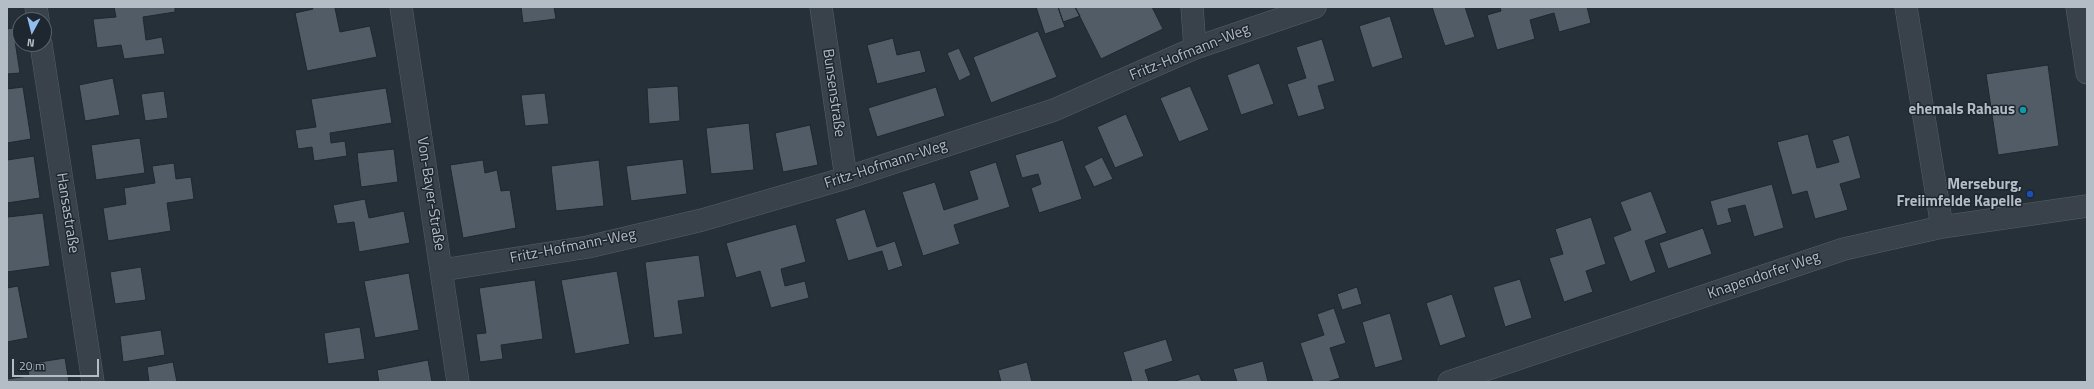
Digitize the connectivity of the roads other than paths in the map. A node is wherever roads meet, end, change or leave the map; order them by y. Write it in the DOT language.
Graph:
graph roads {
  1 [pos="401,7"];
  2 [pos="821,7"];
  3 [pos="1192,7"];
  4 [pos="1315,7"];
  5 [pos="1906,7"];
  6 [pos="2077,7"];
  7 [pos="1195,48"];
  8 [pos="43,52"];
  9 [pos="2087,73"];
  10 [pos="846,178"];
  11 [pos="2087,206"];
  12 [pos="1942,227"];
  13 [pos="442,270"];
  14 [pos="93,382"];
  15 [pos="458,382"];
  16 [pos="1449,382"];
  1 -- 13 [label="street, Von-Bayer-Straße"];
  2 -- 10 [label="street, Bunsenstraße"];
  3 -- 7 [label="street"];
  4 -- 7 [label="street, Fritz-Hofmann-Weg"];
  5 -- 12 [label="street"];
  6 -- 9 [label="street"];
  7 -- 10 [label="street, Fritz-Hofmann-Weg"];
  8 -- 14 [label="street, Hansastraße"];
  10 -- 13 [label="street, Fritz-Hofmann-Weg"];
  11 -- 12 [label="street, Knapendorfer Weg"];
  12 -- 16 [label="street, Knapendorfer Weg"];
  13 -- 15 [label="street, Von-Bayer-Straße"];
}
